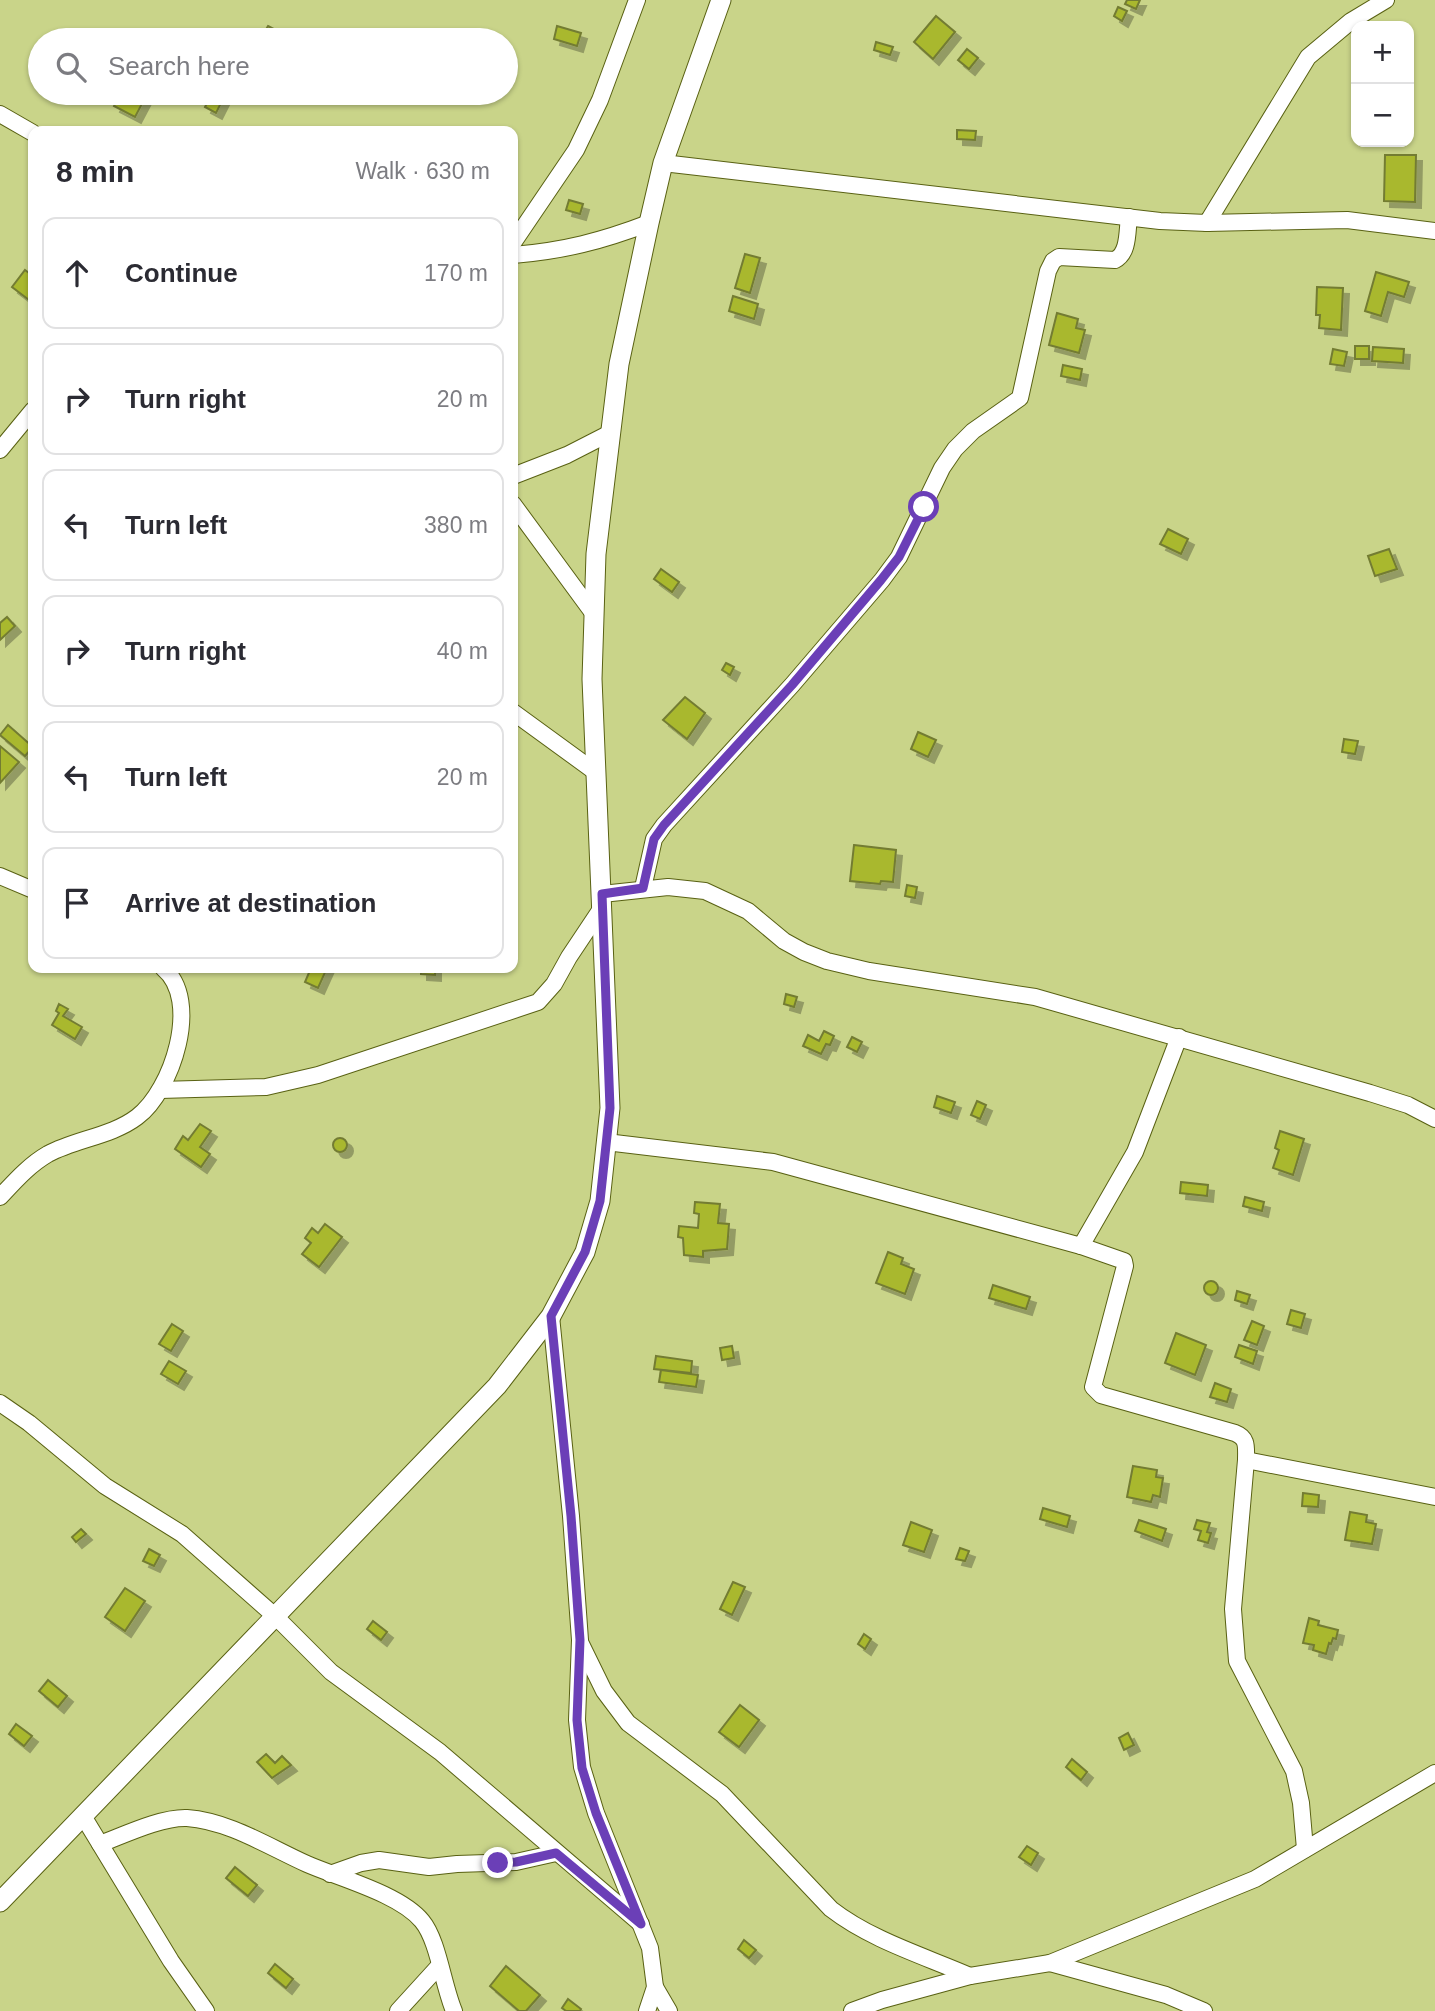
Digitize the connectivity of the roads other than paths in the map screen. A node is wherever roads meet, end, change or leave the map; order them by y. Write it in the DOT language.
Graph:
graph roads {
  1 [pos="637,0"];
  2 [pos="721,0"];
  3 [pos="1386,0"];
  4 [pos="0,114"];
  5 [pos="28,130"];
  6 [pos="663,163"];
  7 [pos="1129,217"];
  8 [pos="649,223"];
  9 [pos="1207,223"];
  10 [pos="1435,231"];
  11 [pos="518,236"];
  12 [pos="518,254"];
  13 [pos="28,416"];
  14 [pos="610,433"];
  15 [pos="0,450"];
  16 [pos="518,474"];
  17 [pos="518,511"];
  18 [pos="593,613"];
  19 [pos="518,716"];
  20 [pos="594,771"];
  21 [pos="0,876"];
  22 [pos="28,888"];
  23 [pos="643,888"];
  24 [pos="601,902"];
  25 [pos="167,973"];
  26 [pos="1179,1037"];
  27 [pos="160,1090"];
  28 [pos="1435,1119"];
  29 [pos="606,1142"];
  30 [pos="0,1197"];
  31 [pos="1081,1246"];
  32 [pos="551,1316"];
  33 [pos="0,1403"];
  34 [pos="1246,1460"];
  35 [pos="1435,1497"];
  36 [pos="276,1617"];
  37 [pos="580,1640"];
  38 [pos="1435,1773"];
  39 [pos="83,1816"];
  40 [pos="100,1844"];
  41 [pos="1305,1849"];
  42 [pos="556,1853"];
  43 [pos="330,1874"];
  44 [pos="0,1902"];
  45 [pos="641,1924"];
  46 [pos="1050,1962"];
  47 [pos="439,1966"];
  48 [pos="970,1976"];
  49 [pos="655,1987"];
  50 [pos="206,2011"];
  51 [pos="398,2011"];
  52 [pos="454,2011"];
  53 [pos="647,2011"];
  54 [pos="669,2011"];
  55 [pos="852,2011"];
  56 [pos="1205,2011"];
  1 -- 11 [label="street"];
  2 -- 6 [label="street"];
  3 -- 9 [label="street"];
  4 -- 5 [label="street"];
  6 -- 7 [label="street"];
  6 -- 8 [label="street"];
  7 -- 9 [label="street"];
  7 -- 23 [label="street"];
  8 -- 12 [label="street"];
  8 -- 14 [label="street"];
  9 -- 10 [label="street"];
  13 -- 15 [label="street"];
  14 -- 16 [label="street"];
  14 -- 18 [label="street"];
  17 -- 18 [label="street"];
  18 -- 20 [label="street"];
  19 -- 20 [label="street"];
  20 -- 24 [label="street"];
  21 -- 22 [label="street"];
  23 -- 24 [label="street"];
  23 -- 26 [label="street"];
  24 -- 27 [label="street"];
  24 -- 29 [label="street"];
  25 -- 27 [label="street"];
  26 -- 28 [label="street"];
  26 -- 31 [label="street"];
  27 -- 30 [label="street"];
  29 -- 31 [label="street"];
  29 -- 32 [label="street"];
  31 -- 34 [label="street"];
  32 -- 36 [label="street"];
  32 -- 37 [label="street"];
  33 -- 36 [label="street"];
  34 -- 35 [label="street"];
  34 -- 41 [label="street"];
  36 -- 39 [label="street"];
  36 -- 42 [label="street"];
  37 -- 45 [label="street"];
  37 -- 48 [label="street"];
  38 -- 41 [label="street"];
  39 -- 40 [label="street"];
  39 -- 44 [label="street"];
  40 -- 43 [label="street"];
  40 -- 50 [label="street"];
  41 -- 46 [label="street"];
  42 -- 43 [label="street"];
  42 -- 45 [label="street"];
  43 -- 47 [label="street"];
  45 -- 49 [label="street"];
  46 -- 48 [label="street"];
  46 -- 56 [label="street"];
  47 -- 51 [label="street"];
  47 -- 52 [label="street"];
  48 -- 55 [label="street"];
  49 -- 53 [label="street"];
  49 -- 54 [label="street"];
}
